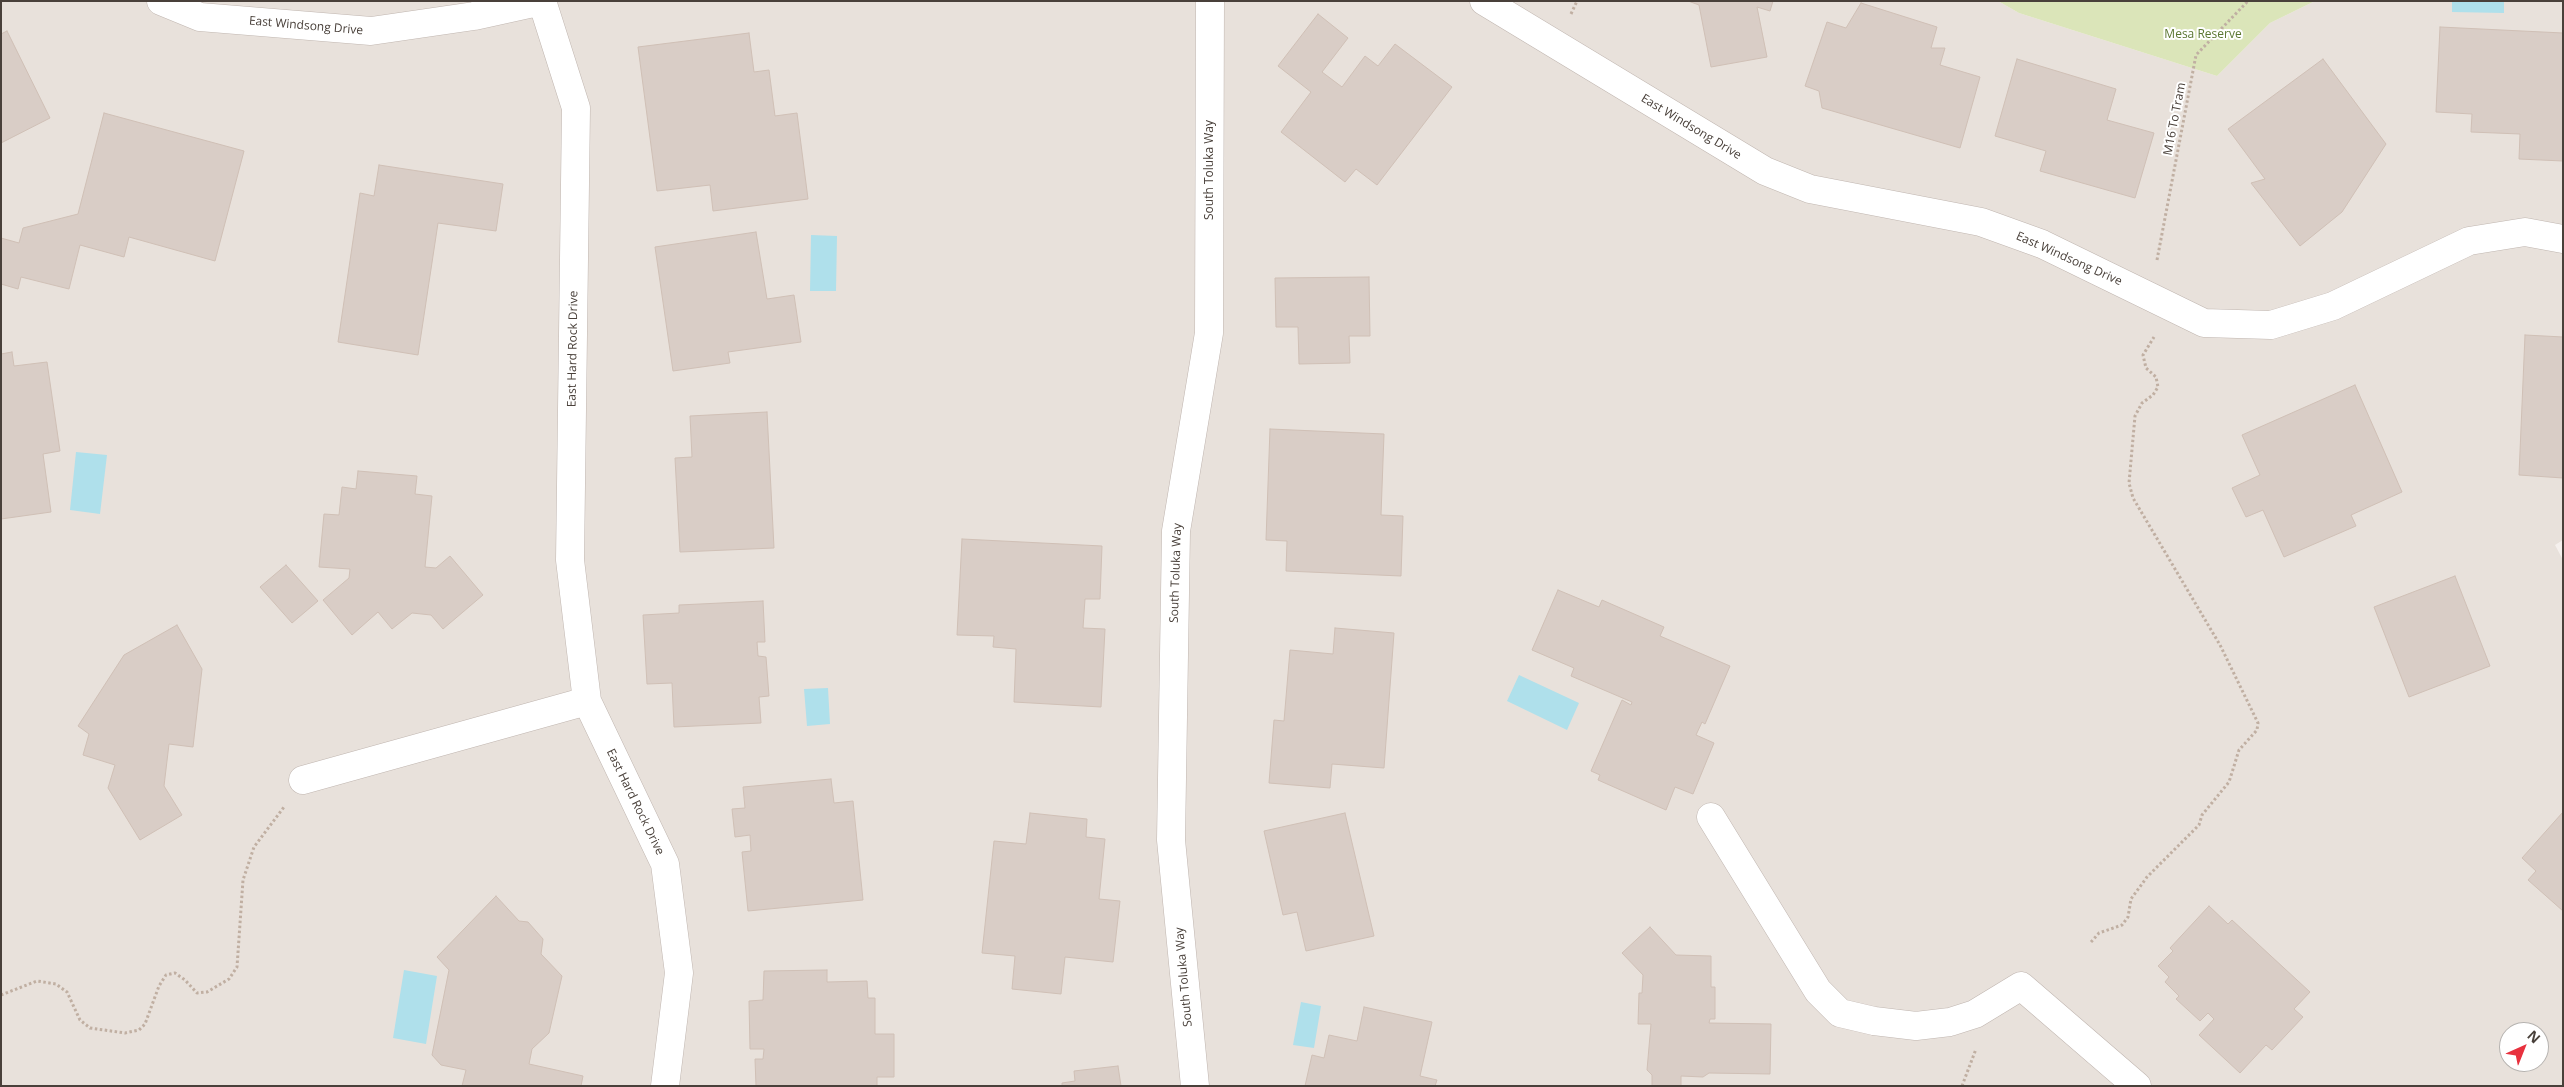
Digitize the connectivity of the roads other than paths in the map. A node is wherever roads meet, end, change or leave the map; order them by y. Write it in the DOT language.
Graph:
graph roads {
  1 [pos="161,1"];
  2 [pos="542,1"];
  3 [pos="1210,1"];
  4 [pos="1484,1"];
  5 [pos="2563,238"];
  6 [pos="587,701"];
  7 [pos="303,780"];
  8 [pos="1711,817"];
  9 [pos="665,1086"];
  10 [pos="1195,1086"];
  11 [pos="2137,1086"];
  1 -- 2 [label="street, East Windsong Drive"];
  2 -- 6 [label="street, East Hard Rock Drive"];
  3 -- 10 [label="street, South Toluka Way"];
  4 -- 5 [label="street, East Windsong Drive"];
  6 -- 7 [label="street"];
  6 -- 9 [label="street, East Hard Rock Drive"];
  8 -- 11 [label="street"];
}
